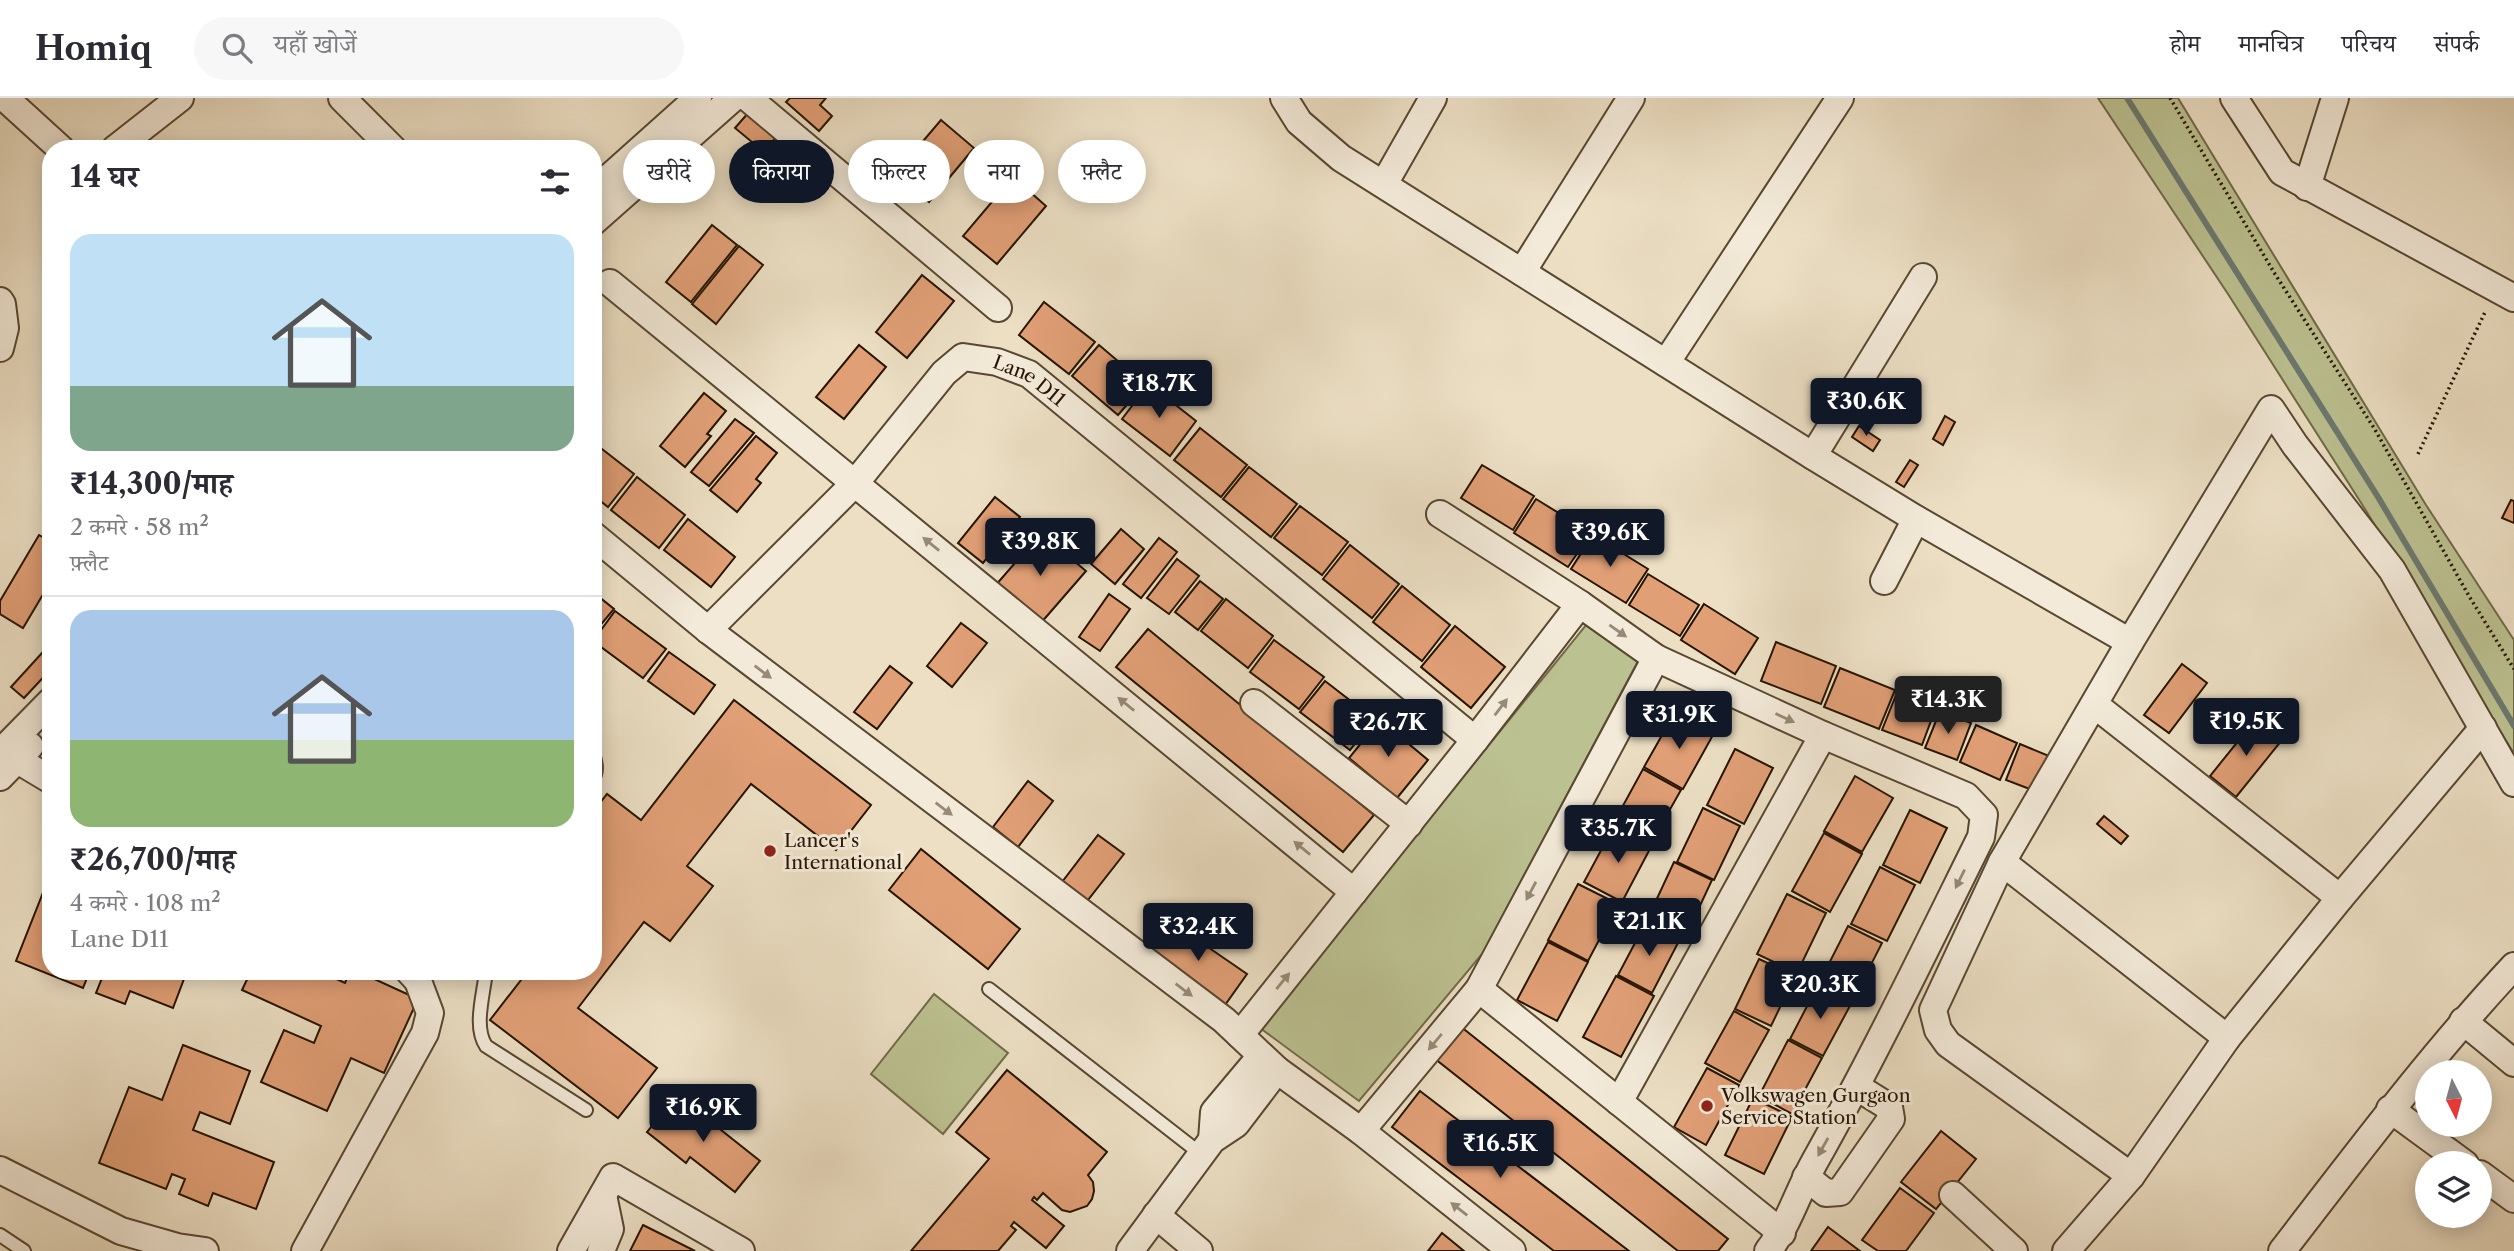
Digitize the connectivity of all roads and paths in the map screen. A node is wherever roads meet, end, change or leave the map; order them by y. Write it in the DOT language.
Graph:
graph roads {
  1 [pos="5,98"];
  2 [pos="180,98"];
  3 [pos="342,98"];
  4 [pos="748,98"];
  5 [pos="1284,98"];
  6 [pos="1433,98"];
  7 [pos="1631,98"];
  8 [pos="1840,98"];
  9 [pos="2170,98"];
  10 [pos="2234,98"];
  11 [pos="2335,98"];
  12 [pos="716,101"];
  13 [pos="51,140"];
  14 [pos="126,140"];
  15 [pos="384,140"];
  16 [pos="1384,184"];
  17 [pos="602,185"];
  18 [pos="2307,187"];
  19 [pos="602,213"];
  20 [pos="1522,272"];
  21 [pos="1923,277"];
  22 [pos="610,283"];
  23 [pos="2505,294"];
  24 [pos="0,301"];
  25 [pos="998,308"];
  26 [pos="0,348"];
  27 [pos="1666,363"];
  28 [pos="2418,454"];
  29 [pos="1813,456"];
  30 [pos="856,482"];
  31 [pos="1440,513"];
  32 [pos="1916,519"];
  33 [pos="602,542"];
  34 [pos="1884,581"];
  35 [pos="1580,604"];
  36 [pos="708,630"];
  37 [pos="2130,642"];
  38 [pos="1656,658"];
  39 [pos="2514,669"];
  40 [pos="1254,703"];
  41 [pos="2095,705"];
  42 [pos="42,713"];
  43 [pos="2483,728"];
  44 [pos="42,732"];
  45 [pos="1823,735"];
  46 [pos="1475,740"];
  47 [pos="5,763"];
  48 [pos="42,777"];
  49 [pos="2514,783"];
  50 [pos="1409,824"];
  51 [pos="2002,862"];
  52 [pos="1354,892"];
  53 [pos="2340,898"];
  54 [pos="2514,966"];
  55 [pos="417,980"];
  56 [pos="485,980"];
  57 [pos="989,989"];
  58 [pos="1479,989"];
  59 [pos="2463,1021"];
  60 [pos="1240,1035"];
  61 [pos="2227,1038"];
  62 [pos="1269,1063"];
  63 [pos="2514,1063"];
  64 [pos="1857,1087"];
  65 [pos="1619,1102"];
  66 [pos="2390,1109"];
  67 [pos="586,1110"];
  68 [pos="1361,1130"];
  69 [pos="1207,1147"];
  70 [pos="2447,1151"];
  71 [pos="0,1170"];
  72 [pos="2131,1176"];
  73 [pos="1806,1177"];
  74 [pos="2492,1183"];
  75 [pos="603,1195"];
  76 [pos="1953,1195"];
  77 [pos="2514,1199"];
  78 [pos="1156,1215"];
  79 [pos="0,1235"];
  80 [pos="1775,1242"];
  81 [pos="2289,1248"];
  82 [pos="24,1251"];
  83 [pos="205,1251"];
  84 [pos="305,1251"];
  85 [pos="572,1251"];
  86 [pos="601,1251"];
  87 [pos="741,1251"];
  88 [pos="1130,1251"];
  89 [pos="1199,1251"];
  90 [pos="1512,1251"];
  91 [pos="2014,1251"];
  92 [pos="2066,1251"];
  1 -- 13 [label="street"];
  2 -- 14 [label="street"];
  3 -- 15 [label="street"];
  4 -- 25 [label="street"];
  5 -- 16 [label="street"];
  6 -- 16 [label="street"];
  7 -- 20 [label="street"];
  8 -- 27 [label="street"];
  9 -- 39 [label="path"];
  10 -- 18 [label="street"];
  11 -- 18 [label="street"];
  12 -- 17 [label="street"];
  12 -- 19 [label="street"];
  16 -- 20 [label="street"];
  18 -- 23 [label="street"];
  20 -- 27 [label="street"];
  21 -- 29 [label="street"];
  22 -- 30 [label="street"];
  23 -- 28 [label="path"];
  24 -- 26 [label="street"];
  27 -- 29 [label="street"];
  29 -- 32 [label="street"];
  30 -- 36 [label="street, Lane D11"];
  30 -- 46 [label="street, Lane D11"];
  52 -- 30 [label="street, one-way"];
  31 -- 35 [label="street"];
  32 -- 34 [label="street"];
  32 -- 37 [label="street"];
  33 -- 36 [label="street"];
  35 -- 38 [label="street, one-way"];
  46 -- 35 [label="street, one-way"];
  36 -- 60 [label="street, one-way"];
  37 -- 41 [label="street"];
  37 -- 43 [label="street"];
  38 -- 45 [label="street, one-way"];
  38 -- 58 [label="street, one-way"];
  40 -- 50 [label="street"];
  41 -- 51 [label="street"];
  41 -- 53 [label="street"];
  42 -- 47 [label="street"];
  43 -- 49 [label="street"];
  43 -- 53 [label="street"];
  44 -- 47 [label="street"];
  45 -- 64 [label="street, one-way"];
  45 -- 65 [label="street"];
  46 -- 50 [label="street"];
  47 -- 48 [label="street"];
  50 -- 52 [label="street"];
  51 -- 61 [label="street"];
  51 -- 72 [label="street"];
  60 -- 52 [label="street, one-way"];
  53 -- 61 [label="street"];
  54 -- 59 [label="street"];
  55 -- 84 [label="street"];
  56 -- 67 [label="lane"];
  57 -- 69 [label="lane"];
  58 -- 65 [label="street"];
  58 -- 68 [label="street, one-way"];
  59 -- 63 [label="street"];
  59 -- 66 [label="street"];
  60 -- 62 [label="street"];
  61 -- 72 [label="street"];
  62 -- 68 [label="street"];
  62 -- 69 [label="street"];
  64 -- 73 [label="street, one-way"];
  64 -- 73 [label="street"];
  65 -- 80 [label="street"];
  66 -- 70 [label="street"];
  66 -- 81 [label="street"];
  90 -- 68 [label="street, one-way"];
  69 -- 78 [label="street"];
  71 -- 83 [label="street"];
  72 -- 92 [label="street"];
  73 -- 80 [label="street"];
  74 -- 77 [label="street"];
  75 -- 85 [label="street"];
  75 -- 86 [label="street"];
  75 -- 87 [label="street"];
  76 -- 91 [label="street"];
  78 -- 88 [label="street"];
  78 -- 89 [label="street"];
  79 -- 82 [label="lane"];
}
